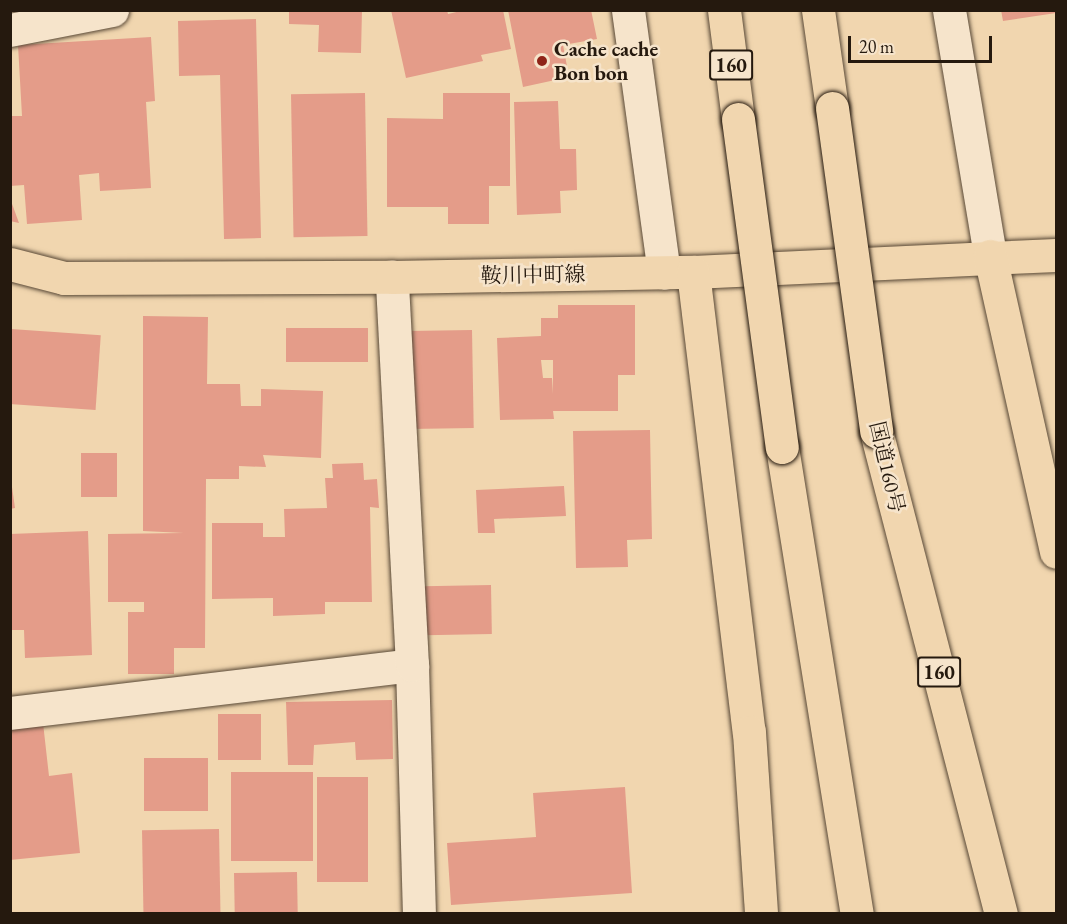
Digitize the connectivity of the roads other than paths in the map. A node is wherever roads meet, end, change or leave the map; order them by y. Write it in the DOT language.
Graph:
graph roads {
  1 [pos="112,10"];
  2 [pos="628,10"];
  3 [pos="724,10"];
  4 [pos="818,10"];
  5 [pos="949,10"];
  6 [pos="10,30"];
  7 [pos="1056,255"];
  8 [pos="990,256"];
  9 [pos="10,264"];
  10 [pos="679,273"];
  11 [pos="392,277"];
  12 [pos="1056,552"];
  13 [pos="412,665"];
  14 [pos="10,713"];
  15 [pos="418,914"];
  16 [pos="761,914"];
  17 [pos="858,914"];
  18 [pos="1001,914"];
  1 -- 6 [label="street"];
  2 -- 10 [label="street"];
  3 -- 17 [label="main road, 160, bridge"];
  4 -- 18 [label="main road, 国道160号 / 160, bridge"];
  5 -- 8 [label="street"];
  7 -- 8 [label="main road, 鞍川中町線"];
  8 -- 10 [label="main road, 鞍川中町線"];
  8 -- 12 [label="main road"];
  9 -- 11 [label="main road, 鞍川中町線"];
  10 -- 11 [label="main road, 鞍川中町線"];
  10 -- 16 [label="main road"];
  11 -- 13 [label="street"];
  13 -- 14 [label="street"];
  13 -- 15 [label="street"];
}
